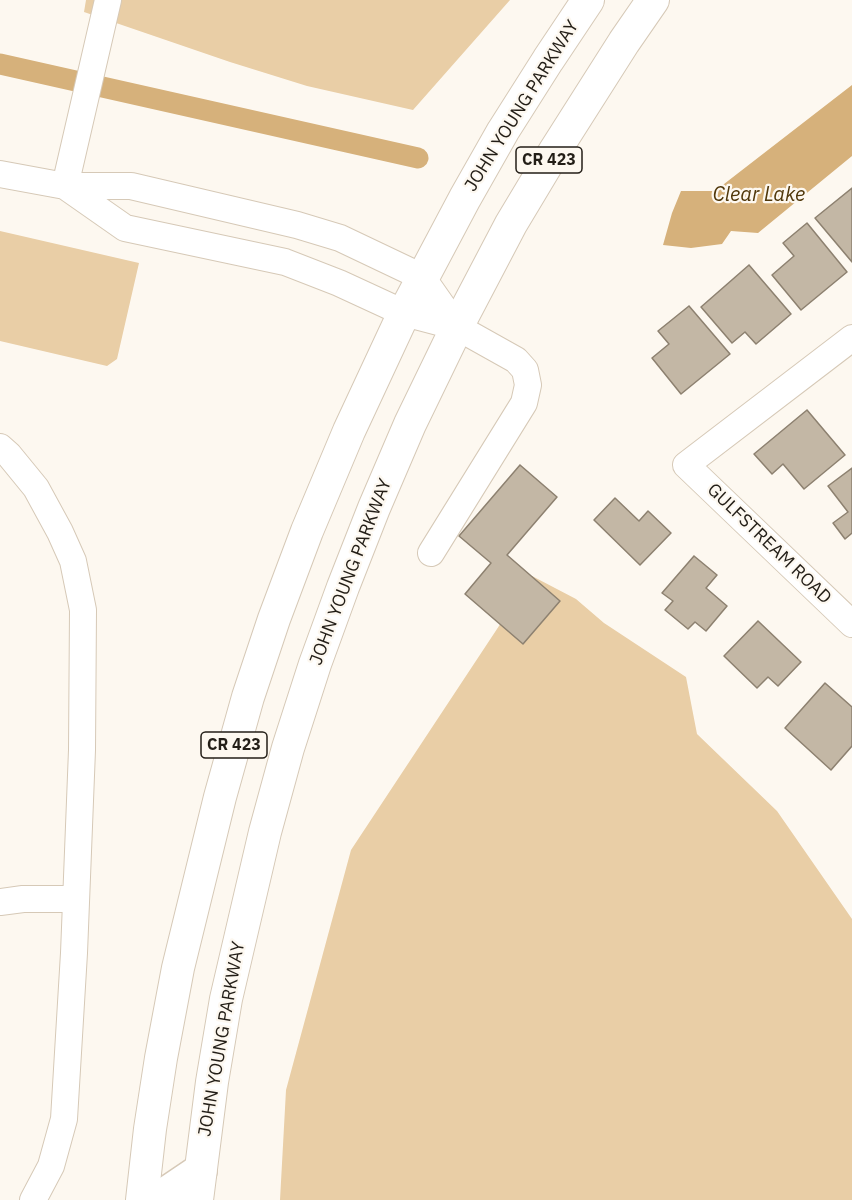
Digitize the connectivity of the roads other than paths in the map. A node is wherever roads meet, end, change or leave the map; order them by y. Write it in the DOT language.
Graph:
graph roads {
  1 [pos="108,0"];
  2 [pos="588,0"];
  3 [pos="653,0"];
  4 [pos="0,174"];
  5 [pos="65,186"];
  6 [pos="422,278"];
  7 [pos="404,314"];
  8 [pos="457,327"];
  9 [pos="852,338"];
  10 [pos="0,447"];
  11 [pos="431,553"];
  12 [pos="852,624"];
  13 [pos="76,899"];
  14 [pos="0,902"];
  15 [pos="198,1186"];
  16 [pos="33,1200"];
  17 [pos="142,1200"];
  18 [pos="157,1200"];
  1 -- 5 [label="street"];
  2 -- 6 [label="main road, JOHN YOUNG PARKWAY / CR 423"];
  3 -- 8 [label="main road, JOHN YOUNG PARKWAY / CR 423"];
  4 -- 5 [label="street"];
  5 -- 6 [label="street"];
  5 -- 7 [label="street"];
  6 -- 7 [label="main road, JOHN YOUNG PARKWAY / CR 423"];
  6 -- 8 [label="street"];
  7 -- 8 [label="street"];
  7 -- 17 [label="main road, JOHN YOUNG PARKWAY / CR 423"];
  8 -- 11 [label="street"];
  8 -- 15 [label="main road, JOHN YOUNG PARKWAY / CR 423"];
  9 -- 12 [label="street, GULFSTREAM ROAD"];
  10 -- 13 [label="street"];
  13 -- 14 [label="street"];
  13 -- 16 [label="street"];
  15 -- 18 [label="highway"];
}
